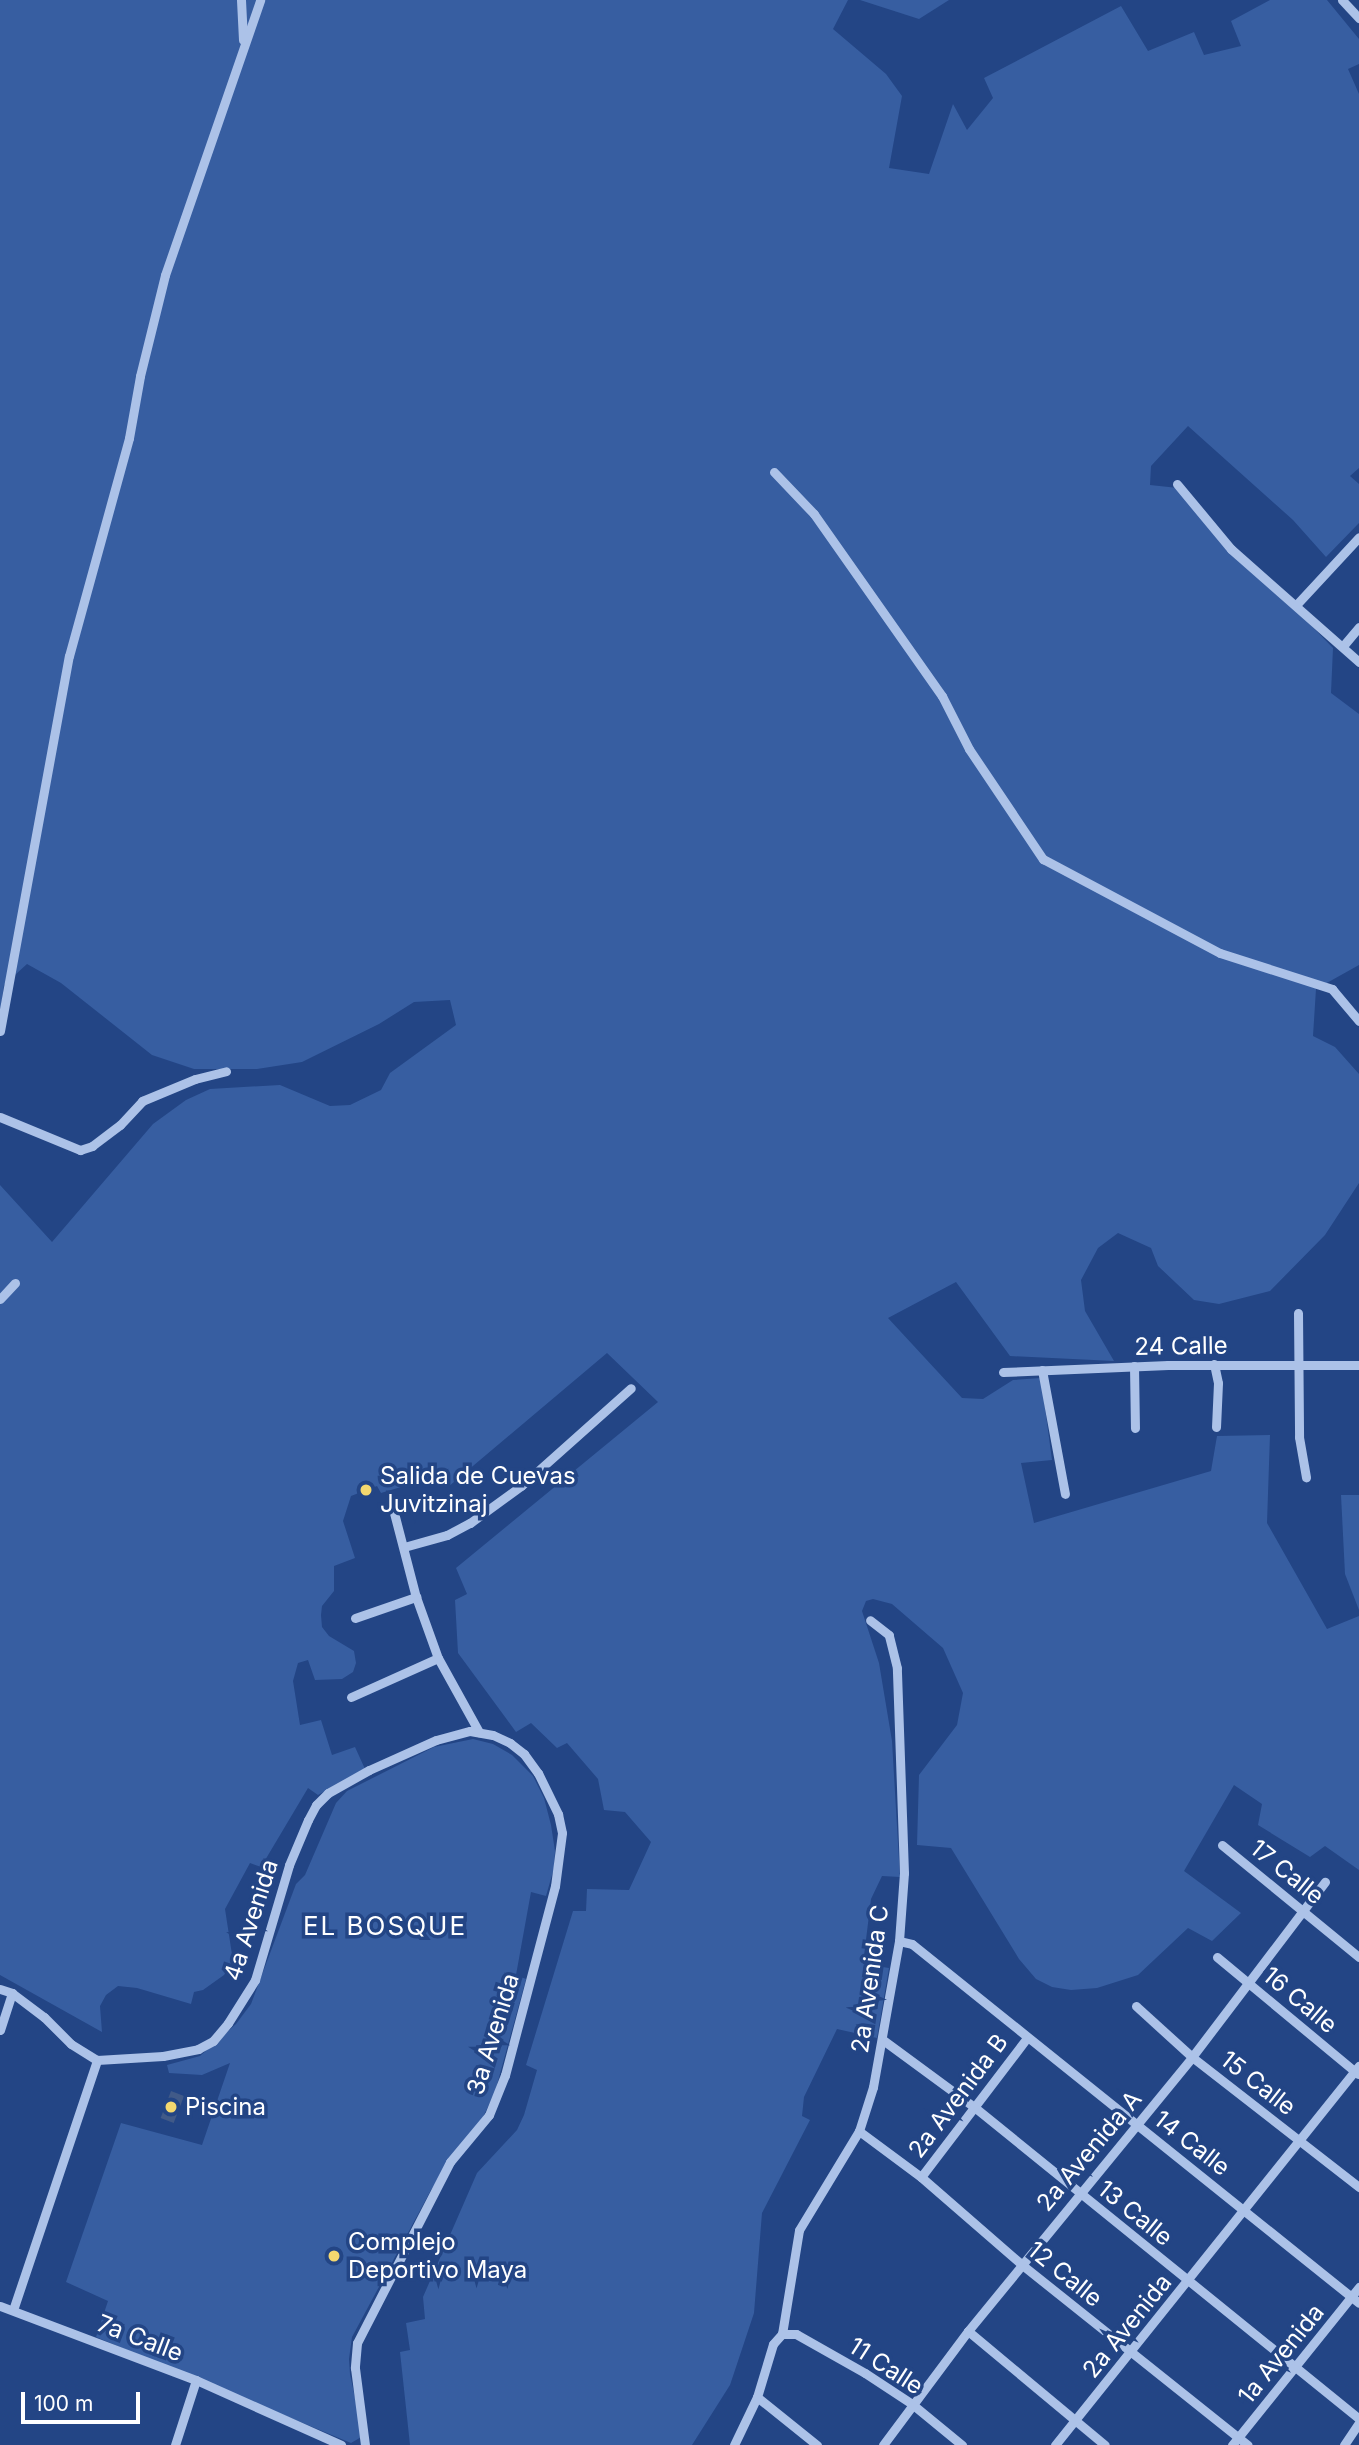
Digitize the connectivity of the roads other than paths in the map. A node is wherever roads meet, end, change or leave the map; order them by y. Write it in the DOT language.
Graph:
graph roads {
  1 [pos="241,0"];
  2 [pos="260,0"];
  3 [pos="1342,0"];
  4 [pos="1359,18"];
  5 [pos="244,44"];
  6 [pos="774,472"];
  7 [pos="1177,484"];
  8 [pos="1358,542"];
  9 [pos="1297,604"];
  10 [pos="1359,627"];
  11 [pos="1343,646"];
  12 [pos="1359,662"];
  13 [pos="1359,1021"];
  14 [pos="0,1031"];
  15 [pos="226,1072"];
  16 [pos="0,1117"];
  17 [pos="15,1283"];
  18 [pos="0,1300"];
  19 [pos="1298,1312"];
  20 [pos="1214,1364"];
  21 [pos="1297,1365"];
  22 [pos="1359,1365"];
  23 [pos="1134,1366"];
  24 [pos="1042,1370"];
  25 [pos="1003,1371"];
  26 [pos="631,1388"];
  27 [pos="1216,1427"];
  28 [pos="1135,1428"];
  29 [pos="1306,1477"];
  30 [pos="1065,1494"];
  31 [pos="393,1509"];
  32 [pos="404,1547"];
  33 [pos="416,1597"];
  34 [pos="355,1618"];
  35 [pos="870,1620"];
  36 [pos="438,1658"];
  37 [pos="351,1697"];
  38 [pos="475,1732"];
  39 [pos="1222,1845"];
  40 [pos="1325,1882"];
  41 [pos="1303,1910"];
  42 [pos="899,1941"];
  43 [pos="1217,1956"];
  44 [pos="1359,1956"];
  45 [pos="1249,1982"];
  46 [pos="0,1989"];
  47 [pos="12,1993"];
  48 [pos="1136,2006"];
  49 [pos="0,2030"];
  50 [pos="1026,2039"];
  51 [pos="883,2040"];
  52 [pos="1192,2057"];
  53 [pos="97,2060"];
  54 [pos="1358,2070"];
  55 [pos="973,2106"];
  56 [pos="1137,2125"];
  57 [pos="859,2131"];
  58 [pos="1298,2139"];
  59 [pos="921,2177"];
  60 [pos="1359,2187"];
  61 [pos="1079,2193"];
  62 [pos="1245,2210"];
  63 [pos="1021,2264"];
  64 [pos="1188,2281"];
  65 [pos="1359,2287"];
  66 [pos="1355,2300"];
  67 [pos="0,2306"];
  68 [pos="13,2310"];
  69 [pos="968,2331"];
  70 [pos="782,2334"];
  71 [pos="1130,2352"];
  72 [pos="1296,2368"];
  73 [pos="196,2380"];
  74 [pos="757,2397"];
  75 [pos="912,2404"];
  76 [pos="1074,2420"];
  77 [pos="1359,2421"];
  78 [pos="1239,2437"];
  79 [pos="1348,2443"];
  80 [pos="174,2445"];
  81 [pos="341,2445"];
  82 [pos="365,2445"];
  83 [pos="734,2445"];
  84 [pos="817,2445"];
  85 [pos="883,2445"];
  86 [pos="962,2445"];
  87 [pos="1055,2445"];
  88 [pos="1105,2445"];
  89 [pos="1232,2445"];
  90 [pos="1248,2445"];
  1 -- 5 [label="street"];
  2 -- 5 [label="street"];
  3 -- 4 [label="street"];
  5 -- 14 [label="street"];
  6 -- 13 [label="street"];
  7 -- 9 [label="street"];
  8 -- 9 [label="street"];
  9 -- 11 [label="street"];
  10 -- 11 [label="street"];
  11 -- 12 [label="street"];
  15 -- 16 [label="street"];
  17 -- 18 [label="street"];
  19 -- 21 [label="street"];
  20 -- 21 [label="street, 24 Calle"];
  20 -- 23 [label="street, 24 Calle"];
  20 -- 27 [label="street"];
  21 -- 22 [label="street, 24 Calle"];
  21 -- 29 [label="street"];
  23 -- 24 [label="street, 24 Calle"];
  23 -- 28 [label="street"];
  24 -- 25 [label="street, 24 Calle"];
  24 -- 30 [label="street"];
  26 -- 32 [label="street"];
  31 -- 32 [label="street"];
  32 -- 33 [label="street"];
  33 -- 34 [label="street"];
  33 -- 36 [label="street"];
  35 -- 42 [label="street, 2a Avenida C"];
  36 -- 37 [label="street"];
  36 -- 38 [label="street"];
  38 -- 53 [label="street, 4a Avenida"];
  38 -- 82 [label="street, 3a Avenida"];
  39 -- 41 [label="street, 17 Calle"];
  40 -- 41 [label="street, 2a Avenida A"];
  41 -- 44 [label="street, 17 Calle"];
  41 -- 45 [label="street, 2a Avenida A"];
  42 -- 50 [label="street, 14 Calle"];
  42 -- 51 [label="street, 2a Avenida C"];
  43 -- 45 [label="street, 16 Calle"];
  45 -- 52 [label="street, 2a Avenida A"];
  45 -- 54 [label="street, 16 Calle"];
  46 -- 47 [label="street"];
  47 -- 49 [label="street"];
  47 -- 53 [label="street"];
  48 -- 52 [label="street, 15 Calle"];
  50 -- 55 [label="street, 2a Avenida B"];
  50 -- 56 [label="street, 14 Calle"];
  51 -- 55 [label="street, 13 Calle"];
  51 -- 57 [label="street, 2a Avenida C"];
  52 -- 56 [label="street, 2a Avenida A"];
  52 -- 58 [label="street, 15 Calle"];
  53 -- 68 [label="street"];
  54 -- 58 [label="street, 2a Avenida"];
  55 -- 59 [label="street, 2a Avenida B"];
  55 -- 61 [label="street, 13 Calle"];
  56 -- 61 [label="street, 2a Avenida A"];
  56 -- 62 [label="street, 14 Calle"];
  57 -- 59 [label="street, 12 Calle"];
  57 -- 70 [label="street, 2a Avenida C"];
  58 -- 60 [label="street, 15 Calle"];
  58 -- 62 [label="street, 2a Avenida"];
  59 -- 63 [label="street, 12 Calle"];
  61 -- 63 [label="street, 2a Avenida A"];
  61 -- 64 [label="street, 13 Calle"];
  62 -- 64 [label="street, 2a Avenida"];
  62 -- 66 [label="street, 14 Calle"];
  63 -- 69 [label="street, 2a Avenida A"];
  63 -- 71 [label="street, 12 Calle"];
  64 -- 71 [label="street, 2a Avenida"];
  64 -- 72 [label="street, 13 Calle"];
  65 -- 66 [label="street, 1a Avenida"];
  66 -- 72 [label="street, 1a Avenida"];
  67 -- 68 [label="street, 7a Calle"];
  68 -- 73 [label="street, 7a Calle"];
  69 -- 75 [label="street, 2a Avenida A"];
  69 -- 76 [label="street"];
  70 -- 74 [label="street, 2a Avenida C"];
  70 -- 75 [label="street, 11 Calle"];
  71 -- 76 [label="street, 2a Avenida"];
  71 -- 78 [label="street, 12 Calle"];
  72 -- 77 [label="street, 13 Calle"];
  72 -- 78 [label="street, 1a Avenida"];
  73 -- 80 [label="street"];
  73 -- 81 [label="street, 7a Calle"];
  74 -- 83 [label="street, 2a Avenida C"];
  74 -- 84 [label="street"];
  75 -- 85 [label="street, 2a Avenida A"];
  75 -- 86 [label="street, 11 Calle"];
  76 -- 87 [label="street, 2a Avenida"];
  76 -- 88 [label="street"];
  77 -- 79 [label="street"];
  78 -- 89 [label="street, 1a Avenida"];
  78 -- 90 [label="street, 12 Calle"];
}
